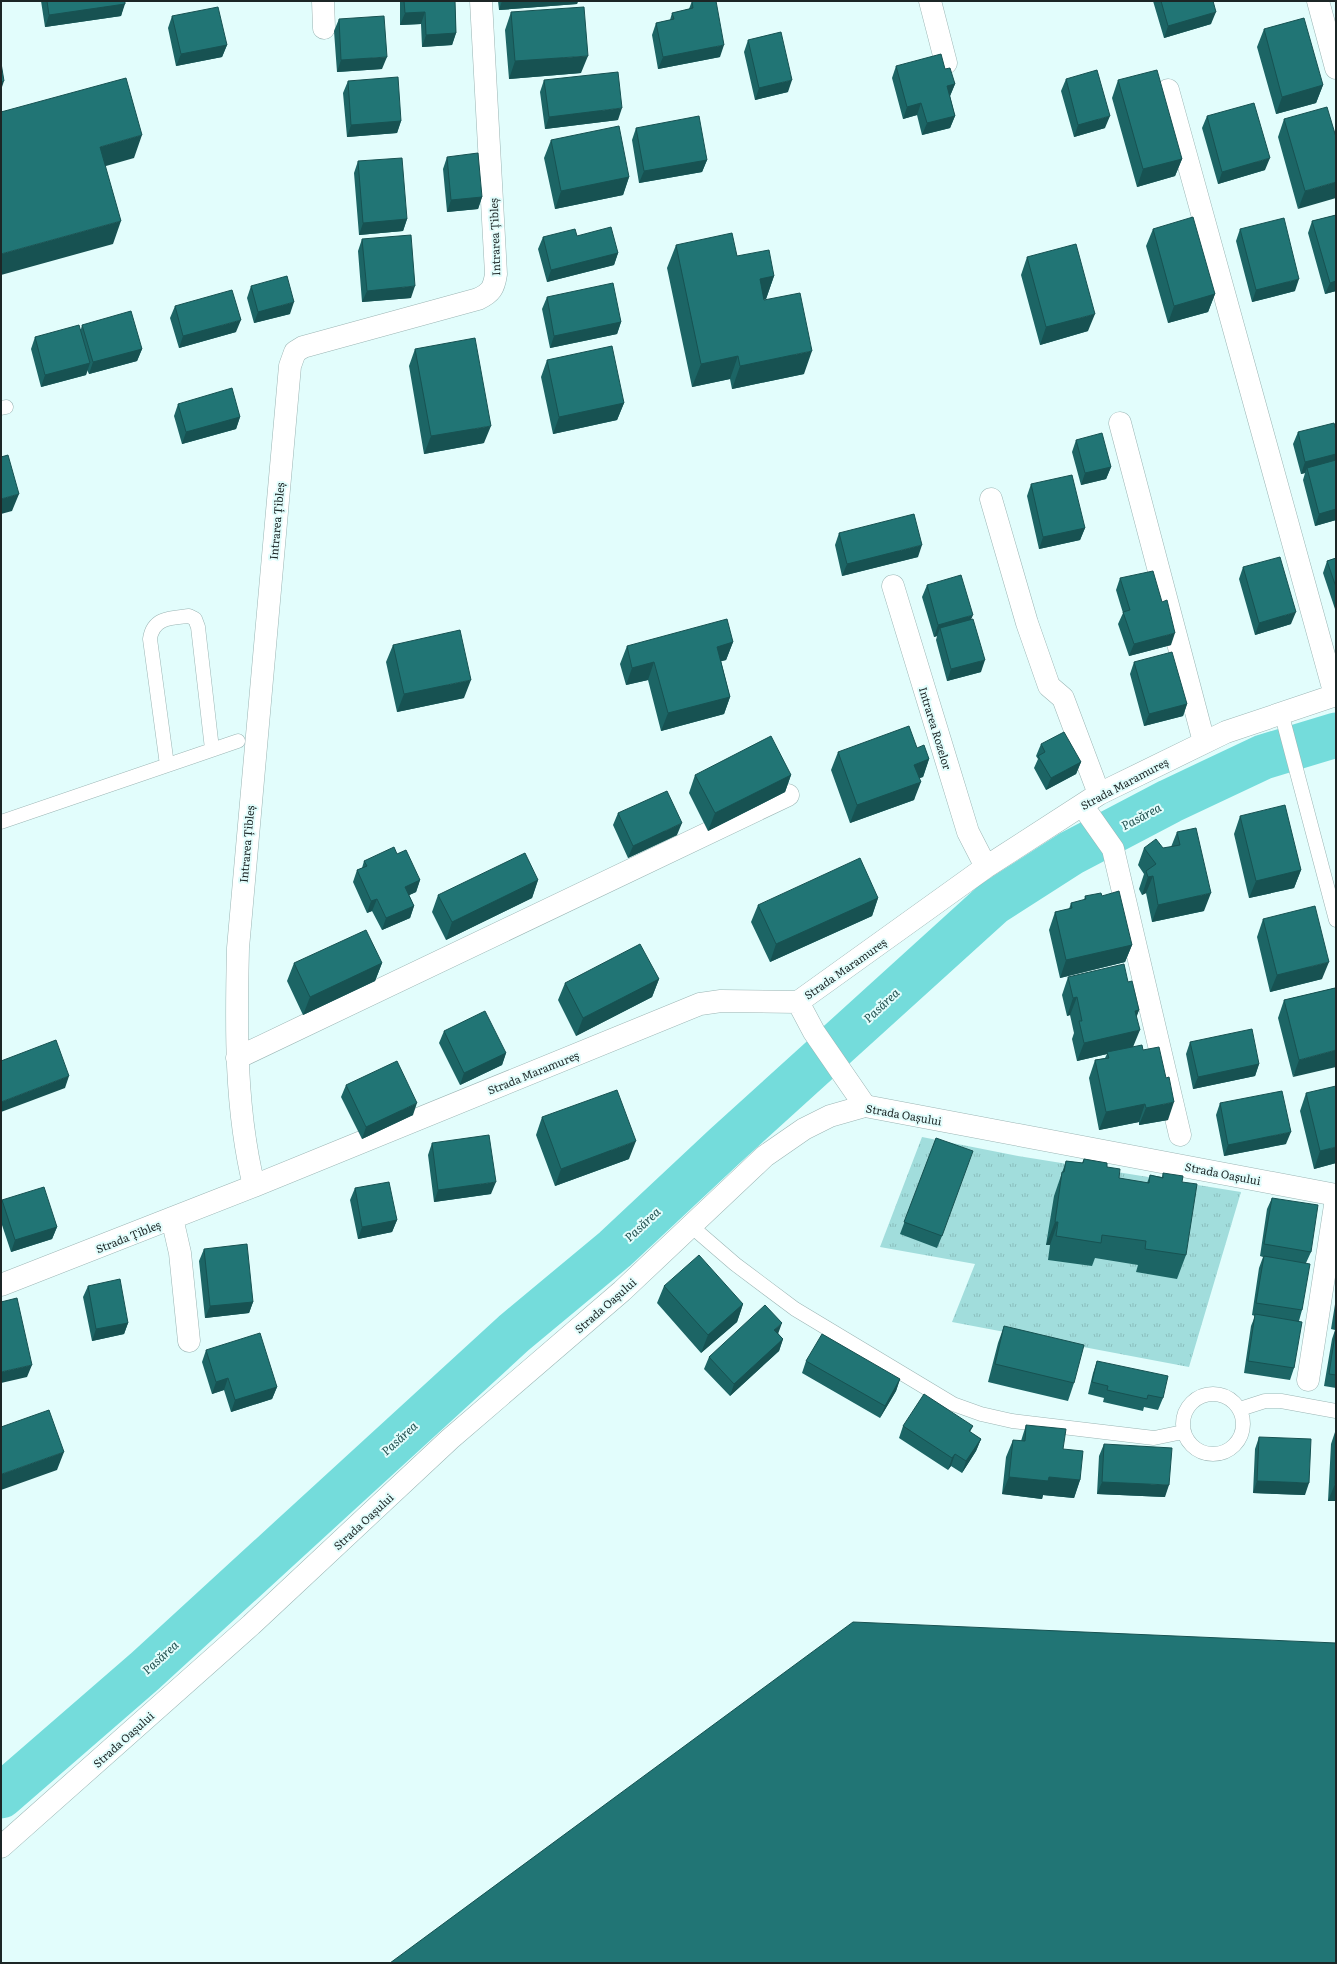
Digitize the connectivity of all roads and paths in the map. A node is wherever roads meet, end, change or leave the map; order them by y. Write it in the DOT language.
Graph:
graph roads {
  1 [pos="323,1"];
  2 [pos="481,1"];
  3 [pos="930,1"];
  4 [pos="1318,1"];
  5 [pos="324,28"];
  6 [pos="946,63"];
  7 [pos="1336,68"];
  8 [pos="1168,90"];
  9 [pos="1120,423"];
  10 [pos="991,499"];
  11 [pos="893,586"];
  12 [pos="1335,695"];
  13 [pos="1284,722"];
  14 [pos="238,741"];
  15 [pos="1204,742"];
  16 [pos="212,749"];
  17 [pos="168,765"];
  18 [pos="788,795"];
  19 [pos="1090,799"];
  20 [pos="1,822"];
  21 [pos="986,867"];
  22 [pos="1336,920"];
  23 [pos="798,1002"];
  24 [pos="237,1058"];
  25 [pos="865,1106"];
  26 [pos="1180,1135"];
  27 [pos="254,1186"];
  28 [pos="1336,1195"];
  29 [pos="1336,1199"];
  30 [pos="172,1218"];
  31 [pos="691,1226"];
  32 [pos="1,1285"];
  33 [pos="189,1341"];
  34 [pos="1308,1380"];
  35 [pos="1240,1409"];
  36 [pos="1336,1411"];
  37 [pos="1183,1432"];
  38 [pos="1,1847"];
  1 -- 5 [label="street"];
  2 -- 24 [label="street, Intrarea Țibleș"];
  3 -- 6 [label="street"];
  4 -- 7 [label="street"];
  8 -- 12 [label="street"];
  9 -- 15 [label="street"];
  10 -- 19 [label="street"];
  11 -- 21 [label="street, Intrarea Rozelor"];
  12 -- 13 [label="street, Strada Maramureș"];
  13 -- 15 [label="street, Strada Maramureș"];
  13 -- 22 [label="lane"];
  14 -- 16 [label="lane"];
  15 -- 19 [label="street, Strada Maramureș"];
  16 -- 17 [label="lane"];
  16 -- 17 [label="lane"];
  17 -- 20 [label="lane"];
  18 -- 24 [label="street"];
  19 -- 21 [label="street, Strada Maramureș"];
  19 -- 26 [label="street"];
  21 -- 23 [label="street, Strada Maramureș"];
  23 -- 25 [label="street"];
  23 -- 27 [label="street, Strada Maramureș"];
  24 -- 27 [label="street, Intrarea Țibleș"];
  25 -- 28 [label="street, Strada Oașului"];
  25 -- 31 [label="street, Strada Oașului"];
  27 -- 30 [label="street, Strada Țibleș"];
  29 -- 34 [label="street"];
  30 -- 32 [label="street, Strada Țibleș"];
  30 -- 33 [label="street"];
  31 -- 37 [label="lane"];
  31 -- 38 [label="street, Strada Oașului"];
  35 -- 36 [label="lane"];
  35 -- 37 [label="lane"];
  35 -- 37 [label="lane"];
}
